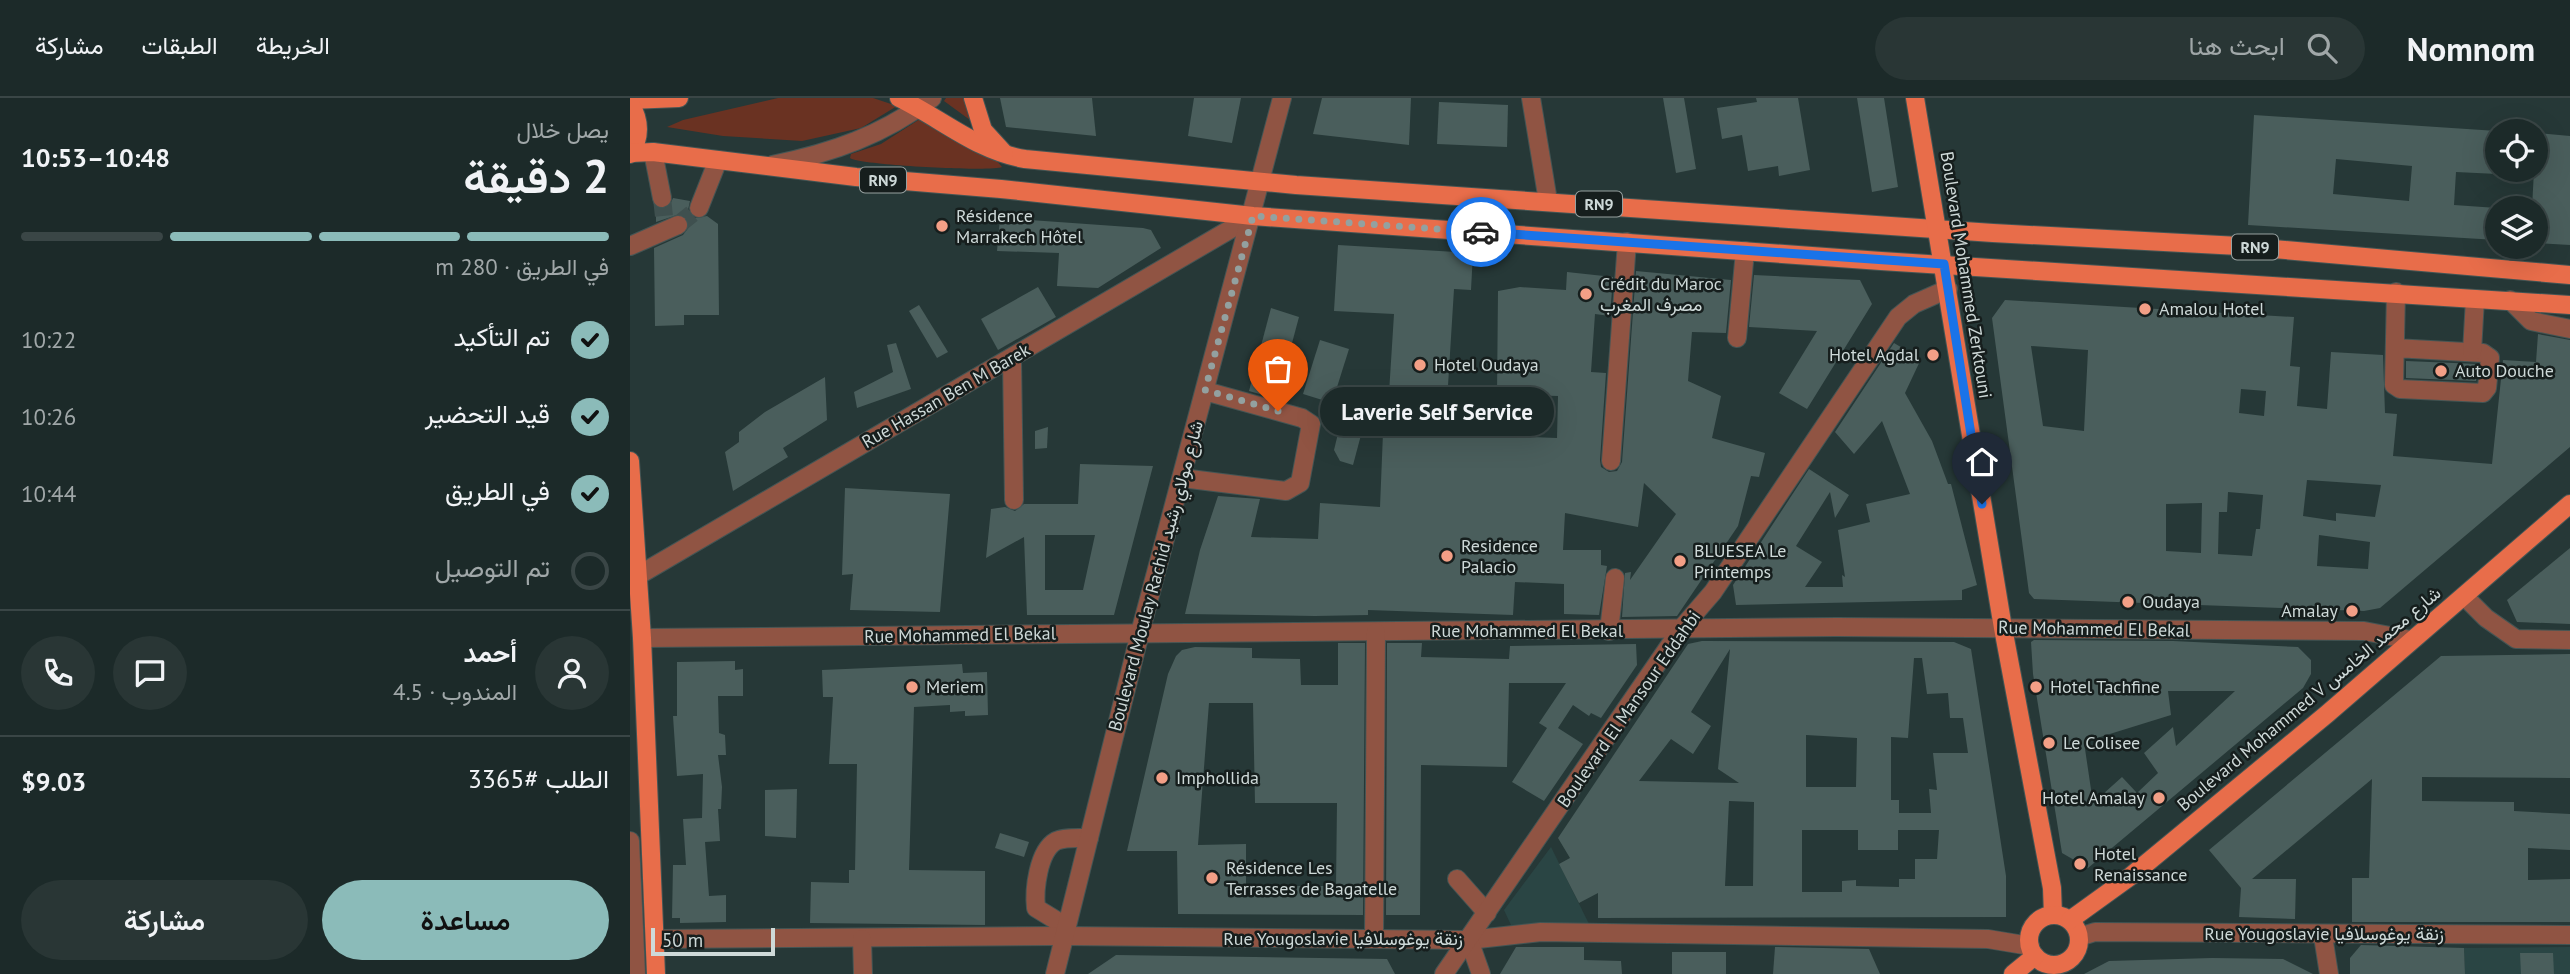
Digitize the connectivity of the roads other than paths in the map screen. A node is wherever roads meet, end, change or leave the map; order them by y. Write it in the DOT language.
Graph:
graph roads {
  1 [pos="680,98"];
  2 [pos="899,98"];
  3 [pos="973,98"];
  4 [pos="1282,98"];
  5 [pos="1531,98"];
  6 [pos="1915,98"];
  7 [pos="630,101"];
  8 [pos="925,103"];
  9 [pos="653,152"];
  10 [pos="630,154"];
  11 [pos="1006,156"];
  12 [pos="718,160"];
  13 [pos="765,167"];
  14 [pos="1261,182"];
  15 [pos="662,198"];
  16 [pos="1548,201"];
  17 [pos="699,208"];
  18 [pos="1253,216"];
  19 [pos="670,227"];
  20 [pos="1938,228"];
  21 [pos="1627,242"];
  22 [pos="630,246"];
  23 [pos="1745,251"];
  24 [pos="1944,264"];
  25 [pos="2570,275"];
  26 [pos="1948,289"];
  27 [pos="2396,292"];
  28 [pos="2475,299"];
  29 [pos="2511,300"];
  30 [pos="2570,305"];
  31 [pos="2570,329"];
  32 [pos="1737,338"];
  33 [pos="2395,348"];
  34 [pos="2472,352"];
  35 [pos="1012,359"];
  36 [pos="1205,390"];
  37 [pos="630,460"];
  38 [pos="1611,461"];
  39 [pos="1182,478"];
  40 [pos="1014,500"];
  41 [pos="2570,504"];
  42 [pos="639,575"];
  43 [pos="1615,578"];
  44 [pos="2464,596"];
  45 [pos="2003,628"];
  46 [pos="1681,629"];
  47 [pos="1609,631"];
  48 [pos="1376,632"];
  49 [pos="1140,633"];
  50 [pos="642,638"];
  51 [pos="2411,640"];
  52 [pos="2570,640"];
  53 [pos="1089,838"];
  54 [pos="630,841"];
  55 [pos="1457,879"];
  56 [pos="1487,913"];
  57 [pos="2062,918"];
  58 [pos="1065,932"];
  59 [pos="2570,935"];
  60 [pos="2323,936"];
  61 [pos="2079,937"];
  62 [pos="655,939"];
  63 [pos="862,939"];
  64 [pos="1374,939"];
  65 [pos="1468,940"];
  66 [pos="2033,951"];
  67 [pos="2059,969"];
  68 [pos="636,974"];
  69 [pos="656,974"];
  70 [pos="863,974"];
  71 [pos="1055,974"];
  72 [pos="1444,974"];
  73 [pos="1481,974"];
  74 [pos="2012,974"];
  75 [pos="2329,974"];
  1 -- 7 [label="main road"];
  2 -- 8 [label="main road, RN9"];
  3 -- 11 [label="main road"];
  4 -- 14 [label="street, Boulevard Moulay Rachid شارع مولاي رشيد"];
  5 -- 16 [label="street"];
  6 -- 20 [label="main road, Boulevard Mohammed Zerktouni"];
  7 -- 10 [label="main road"];
  8 -- 11 [label="main road, RN9"];
  8 -- 13 [label="street"];
  9 -- 10 [label="main road, RN9"];
  9 -- 12 [label="main road, RN9"];
  9 -- 15 [label="street"];
  11 -- 14 [label="main road, RN9"];
  12 -- 13 [label="main road, RN9"];
  12 -- 17 [label="street"];
  13 -- 18 [label="main road, RN9"];
  14 -- 16 [label="main road, RN9"];
  14 -- 18 [label="street, Boulevard Moulay Rachid شارع مولاي رشيد"];
  16 -- 20 [label="main road, RN9"];
  18 -- 21 [label="main road, RN9"];
  18 -- 35 [label="street, Rue Hassan Ben M Barek"];
  18 -- 36 [label="street, Boulevard Moulay Rachid شارع مولاي رشيد"];
  19 -- 22 [label="street"];
  20 -- 24 [label="main road, Boulevard Mohammed Zerktouni"];
  20 -- 25 [label="main road, RN9"];
  21 -- 23 [label="main road, RN9"];
  21 -- 38 [label="street"];
  23 -- 24 [label="main road, RN9"];
  23 -- 32 [label="street"];
  24 -- 26 [label="main road, Boulevard Mohammed Zerktouni"];
  24 -- 27 [label="main road, RN9"];
  26 -- 45 [label="main road, Boulevard Mohammed Zerktouni"];
  26 -- 46 [label="street, Boulevard El Mansour Eddahbi"];
  27 -- 28 [label="main road, RN9"];
  27 -- 33 [label="street"];
  28 -- 29 [label="main road, RN9"];
  28 -- 34 [label="street"];
  29 -- 30 [label="main road, RN9"];
  29 -- 31 [label="street"];
  33 -- 34 [label="street"];
  33 -- 34 [label="street"];
  35 -- 40 [label="street"];
  35 -- 42 [label="street, Rue Hassan Ben M Barek"];
  36 -- 39 [label="street, Boulevard Moulay Rachid شارع مولاي رشيد"];
  36 -- 39 [label="street"];
  37 -- 42 [label="main road"];
  39 -- 49 [label="street, Boulevard Moulay Rachid شارع مولاي رشيد"];
  41 -- 44 [label="main road, Boulevard Mohammed V شارع محمد الخامس"];
  42 -- 50 [label="main road"];
  43 -- 47 [label="street"];
  44 -- 51 [label="main road, Boulevard Mohammed V شارع محمد الخامس"];
  44 -- 52 [label="street"];
  45 -- 46 [label="street, Rue Mohammed El Bekal"];
  45 -- 51 [label="street, Rue Mohammed El Bekal"];
  45 -- 57 [label="main road, Boulevard Mohammed Zerktouni"];
  46 -- 47 [label="street, Rue Mohammed El Bekal"];
  46 -- 56 [label="street, Boulevard El Mansour Eddahbi"];
  47 -- 48 [label="street, Rue Mohammed El Bekal"];
  48 -- 49 [label="street, Rue Mohammed El Bekal"];
  48 -- 64 [label="street"];
  49 -- 50 [label="street, Rue Mohammed El Bekal"];
  49 -- 53 [label="street, Boulevard Moulay Rachid شارع مولاي رشيد"];
  50 -- 62 [label="main road"];
  51 -- 57 [label="main road, Boulevard Mohammed V شارع محمد الخامس"];
  53 -- 58 [label="street, Boulevard Moulay Rachid شارع مولاي رشيد"];
  53 -- 58 [label="street"];
  54 -- 68 [label="street"];
  55 -- 56 [label="street"];
  56 -- 65 [label="street, Boulevard El Mansour Eddahbi"];
  57 -- 61 [label="main road"];
  57 -- 66 [label="main road"];
  58 -- 63 [label="street, Rue Yougoslavie زنقة يوغوسلافيا"];
  58 -- 64 [label="street, Rue Yougoslavie زنقة يوغوسلافيا"];
  58 -- 71 [label="street, Boulevard Moulay Rachid شارع مولاي رشيد"];
  59 -- 60 [label="street, Rue Yougoslavie زنقة يوغوسلافيا"];
  60 -- 61 [label="street, Rue Yougoslavie زنقة يوغوسلافيا"];
  60 -- 75 [label="street"];
  61 -- 67 [label="main road"];
  62 -- 63 [label="street, Rue Yougoslavie زنقة يوغوسلافيا"];
  62 -- 69 [label="main road"];
  63 -- 70 [label="street"];
  64 -- 65 [label="street, Rue Yougoslavie زنقة يوغوسلافيا"];
  65 -- 66 [label="street, Rue Yougoslavie زنقة يوغوسلافيا"];
  65 -- 72 [label="street, Boulevard El Mansour Eddahbi"];
  65 -- 73 [label="street"];
  66 -- 67 [label="main road"];
  66 -- 74 [label="main road"];
}
